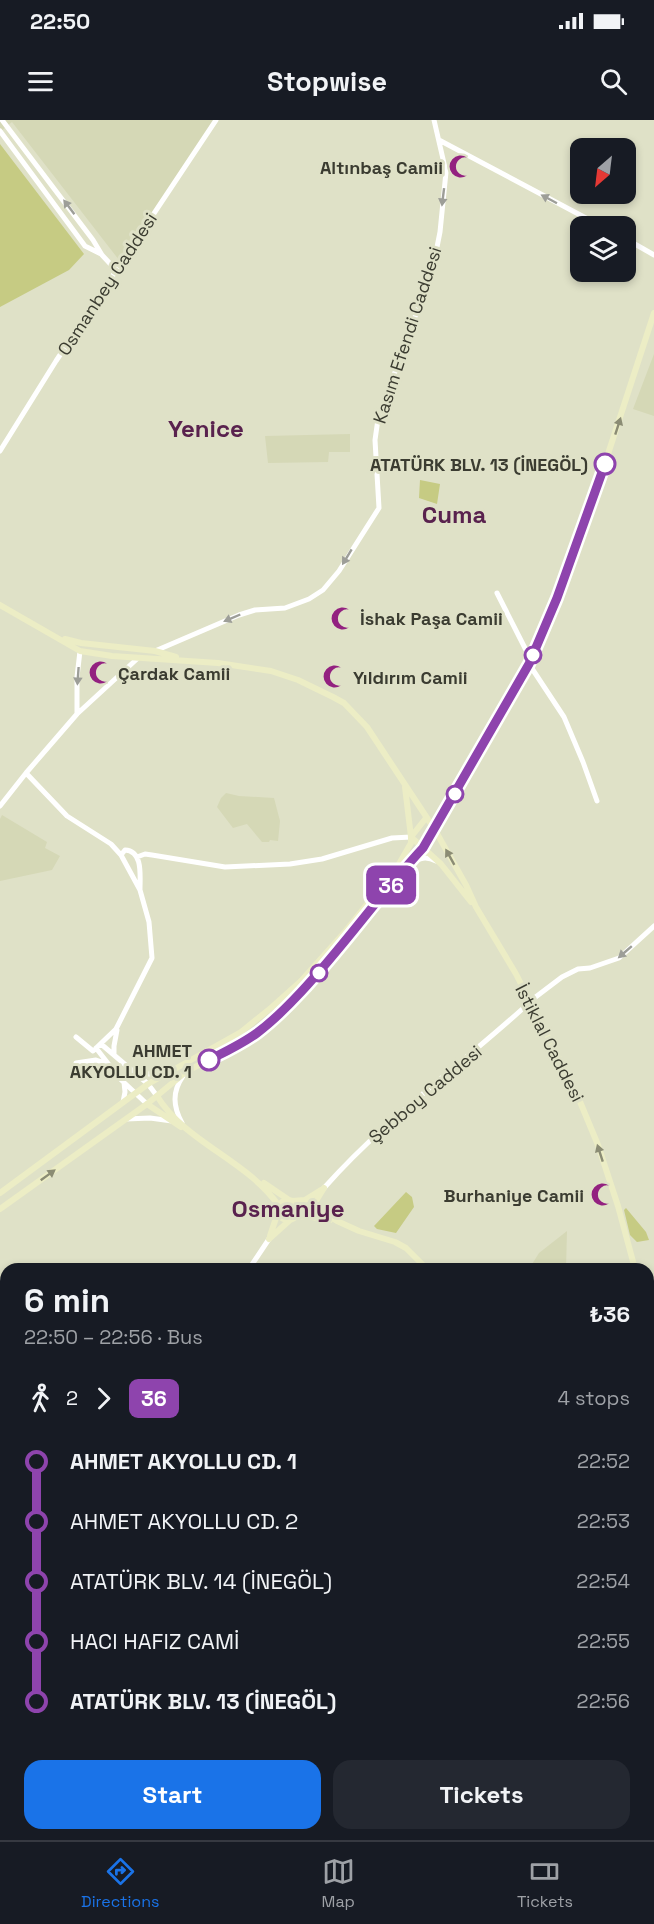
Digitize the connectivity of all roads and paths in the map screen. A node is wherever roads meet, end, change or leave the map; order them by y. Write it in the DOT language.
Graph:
graph roads {
  1 [pos="2,120"];
  2 [pos="216,120"];
  3 [pos="434,120"];
  4 [pos="0,131"];
  5 [pos="438,140"];
  6 [pos="43,174"];
  7 [pos="36,179"];
  8 [pos="582,216"];
  9 [pos="636,245"];
  10 [pos="102,255"];
  11 [pos="654,255"];
  12 [pos="116,270"];
  13 [pos="654,313"];
  14 [pos="0,451"];
  15 [pos="497,593"];
  16 [pos="0,605"];
  17 [pos="55,637"];
  18 [pos="80,651"];
  19 [pos="155,651"];
  20 [pos="138,658"];
  21 [pos="188,661"];
  22 [pos="530,662"];
  23 [pos="77,714"];
  24 [pos="26,773"];
  25 [pos="404,784"];
  26 [pos="597,801"];
  27 [pos="0,806"];
  28 [pos="426,818"];
  29 [pos="435,830"];
  30 [pos="411,837"];
  31 [pos="423,848"];
  32 [pos="121,855"];
  33 [pos="138,859"];
  34 [pos="126,863"];
  35 [pos="441,864"];
  36 [pos="402,866"];
  37 [pos="140,890"];
  38 [pos="476,908"];
  39 [pos="654,926"];
  40 [pos="529,1003"];
  41 [pos="119,1023"];
  42 [pos="76,1037"];
  43 [pos="101,1044"];
  44 [pos="96,1048"];
  45 [pos="114,1055"];
  46 [pos="76,1063"];
  47 [pos="187,1071"];
  48 [pos="136,1073"];
  49 [pos="165,1075"];
  50 [pos="124,1081"];
  51 [pos="148,1084"];
  52 [pos="136,1094"];
  53 [pos="157,1096"];
  54 [pos="123,1103"];
  55 [pos="147,1104"];
  56 [pos="126,1119"];
  57 [pos="173,1121"];
  58 [pos="183,1125"];
  59 [pos="204,1142"];
  60 [pos="253,1177"];
  61 [pos="324,1188"];
  62 [pos="0,1193"];
  63 [pos="291,1200"];
  64 [pos="305,1200"];
  65 [pos="315,1206"];
  66 [pos="0,1209"];
  67 [pos="278,1209"];
  68 [pos="306,1216"];
  69 [pos="293,1218"];
  70 [pos="337,1221"];
  71 [pos="269,1239"];
  72 [pos="253,1263"];
  73 [pos="421,1263"];
  74 [pos="633,1263"];
  1 -- 6 [label="street"];
  2 -- 12 [label="street, Osmanbey Caddesi"];
  3 -- 5 [label="street, Kasım Efendi Caddesi"];
  4 -- 7 [label="street"];
  8 -- 5 [label="street, one-way"];
  5 -- 19 [label="street, Kasım Efendi Caddesi, one-way"];
  6 -- 7 [label="street"];
  10 -- 6 [label="street, one-way"];
  7 -- 10 [label="street"];
  9 -- 11 [label="street"];
  10 -- 12 [label="street"];
  12 -- 14 [label="street, Osmanbey Caddesi"];
  22 -- 13 [label="main road, one-way"];
  15 -- 22 [label="street"];
  16 -- 17 [label="main road"];
  17 -- 18 [label="main road"];
  17 -- 19 [label="main road"];
  18 -- 20 [label="main road"];
  18 -- 23 [label="street, one-way"];
  19 -- 21 [label="main road"];
  20 -- 21 [label="main road"];
  20 -- 23 [label="street"];
  21 -- 25 [label="main road, İstiklal Caddesi"];
  22 -- 26 [label="street"];
  22 -- 29 [label="main road"];
  23 -- 24 [label="street"];
  24 -- 27 [label="street"];
  24 -- 32 [label="street"];
  25 -- 28 [label="main road, İstiklal Caddesi"];
  25 -- 30 [label="main road"];
  28 -- 29 [label="main road, İstiklal Caddesi"];
  28 -- 30 [label="main road"];
  29 -- 31 [label="main road"];
  38 -- 29 [label="main road, İstiklal Caddesi, one-way"];
  30 -- 31 [label="main road"];
  30 -- 33 [label="street"];
  30 -- 36 [label="main road"];
  31 -- 35 [label="main road"];
  31 -- 36 [label="main road"];
  32 -- 33 [label="street"];
  32 -- 34 [label="street"];
  33 -- 34 [label="street"];
  33 -- 37 [label="street"];
  34 -- 37 [label="street"];
  35 -- 36 [label="street"];
  35 -- 38 [label="main road"];
  36 -- 47 [label="main road"];
  36 -- 49 [label="main road"];
  37 -- 41 [label="street"];
  38 -- 40 [label="main road, İstiklal Caddesi"];
  39 -- 40 [label="street, Şebboy Caddesi, one-way"];
  40 -- 61 [label="street, Şebboy Caddesi"];
  74 -- 40 [label="main road, İstiklal Caddesi, one-way"];
  41 -- 43 [label="street"];
  41 -- 45 [label="street"];
  42 -- 44 [label="street"];
  43 -- 44 [label="street"];
  43 -- 45 [label="street"];
  44 -- 50 [label="street"];
  45 -- 48 [label="street"];
  46 -- 50 [label="street"];
  47 -- 53 [label="main road"];
  47 -- 58 [label="street"];
  48 -- 49 [label="street"];
  48 -- 51 [label="street"];
  49 -- 51 [label="main road"];
  50 -- 52 [label="street"];
  50 -- 54 [label="street"];
  51 -- 52 [label="main road"];
  51 -- 53 [label="street"];
  52 -- 54 [label="main road"];
  52 -- 55 [label="street"];
  53 -- 55 [label="main road"];
  53 -- 58 [label="main road"];
  54 -- 62 [label="main road"];
  55 -- 56 [label="main road"];
  55 -- 57 [label="main road"];
  56 -- 57 [label="street"];
  66 -- 56 [label="main road, one-way"];
  57 -- 59 [label="main road"];
  58 -- 59 [label="main road"];
  59 -- 60 [label="main road"];
  60 -- 63 [label="main road"];
  60 -- 67 [label="main road"];
  61 -- 64 [label="main road"];
  61 -- 65 [label="main road"];
  63 -- 64 [label="main road"];
  63 -- 67 [label="main road"];
  63 -- 69 [label="main road"];
  64 -- 65 [label="main road"];
  65 -- 68 [label="main road"];
  65 -- 70 [label="main road"];
  67 -- 69 [label="main road"];
  67 -- 71 [label="main road"];
  68 -- 69 [label="main road"];
  68 -- 70 [label="main road"];
  69 -- 71 [label="main road"];
  70 -- 73 [label="main road"];
  71 -- 72 [label="street"];
}
